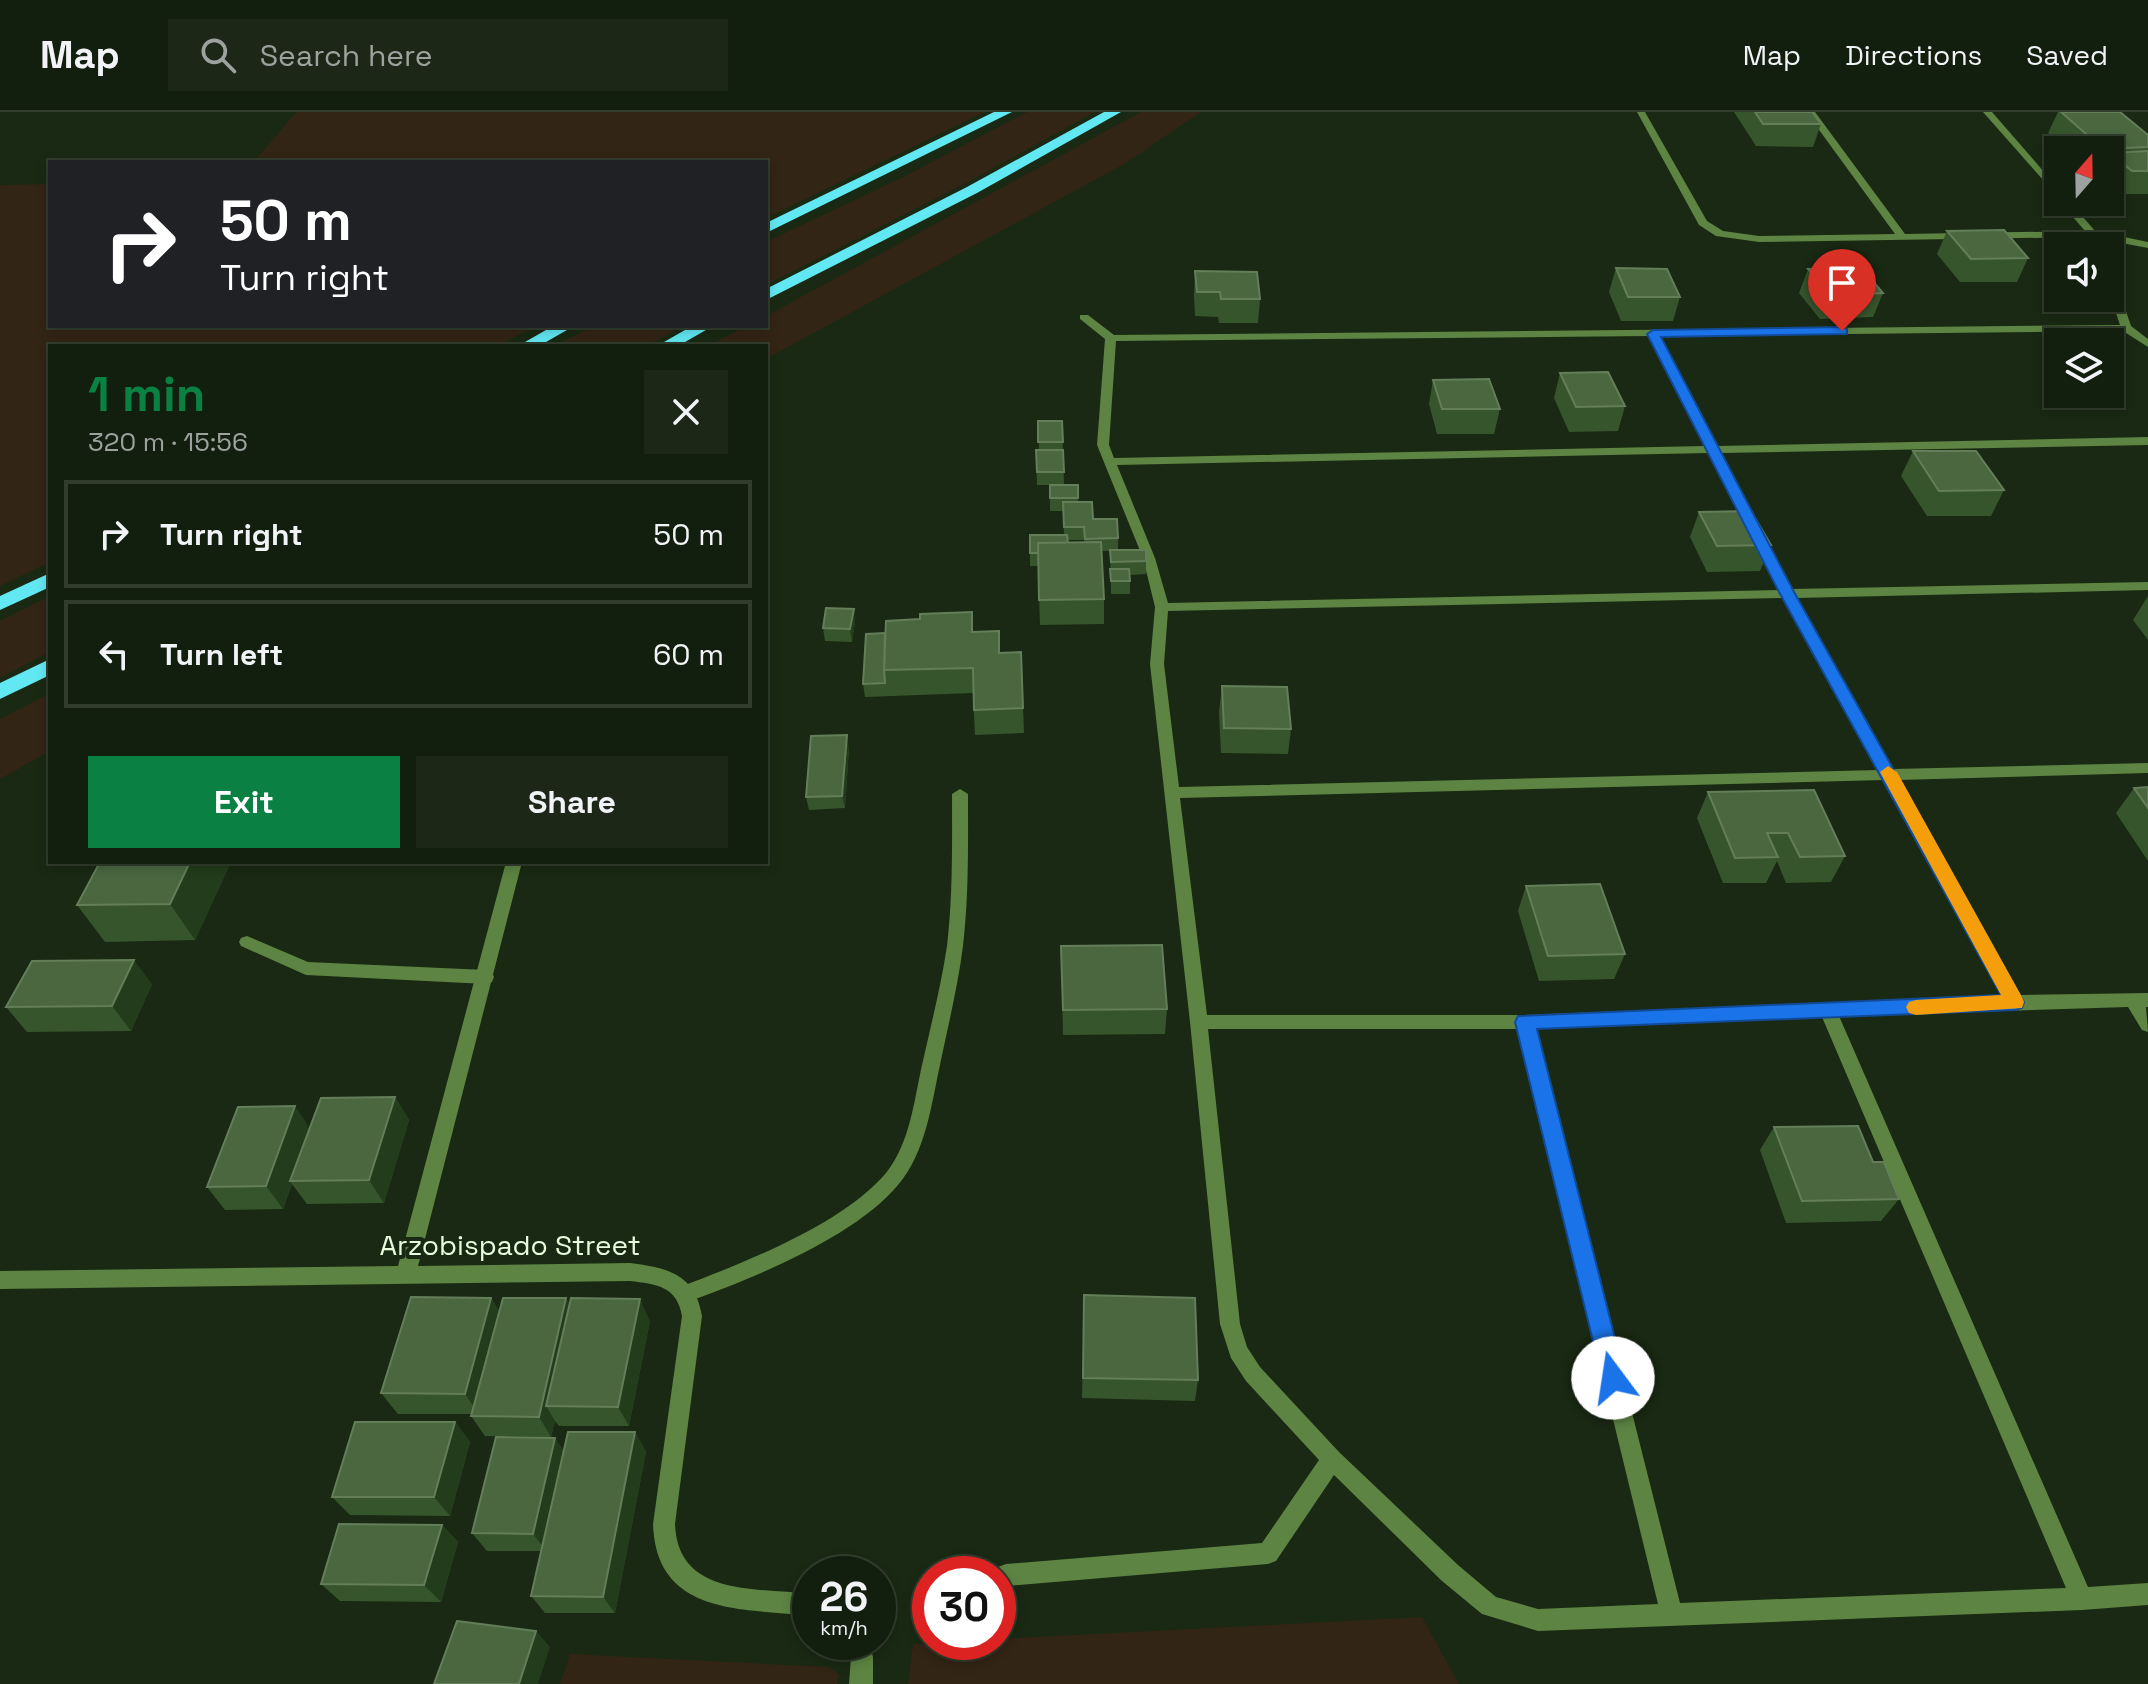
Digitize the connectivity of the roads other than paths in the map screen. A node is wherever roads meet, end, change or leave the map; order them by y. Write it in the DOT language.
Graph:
graph roads {
  1 [pos="1005,112"];
  2 [pos="1114,112"];
  3 [pos="1641,112"];
  4 [pos="1810,112"];
  5 [pos="1987,112"];
  6 [pos="2044,178"];
  7 [pos="2078,216"];
  8 [pos="768,228"];
  9 [pos="2093,232"];
  10 [pos="2044,234"];
  11 [pos="1901,235"];
  12 [pos="2124,240"];
  13 [pos="2148,245"];
  14 [pos="768,294"];
  15 [pos="2121,312"];
  16 [pos="1084,317"];
  17 [pos="562,328"];
  18 [pos="701,328"];
  19 [pos="2126,328"];
  20 [pos="1653,334"];
  21 [pos="1111,338"];
  22 [pos="530,344"];
  23 [pos="669,344"];
  24 [pos="2148,344"];
  25 [pos="2148,441"];
  26 [pos="1712,450"];
  27 [pos="1109,462"];
  28 [pos="48,580"];
  29 [pos="2148,586"];
  30 [pos="1787,592"];
  31 [pos="0,604"];
  32 [pos="1162,607"];
  33 [pos="48,667"];
  34 [pos="0,692"];
  35 [pos="2148,768"];
  36 [pos="1889,775"];
  37 [pos="1172,793"];
  38 [pos="960,794"];
  39 [pos="514,864"];
  40 [pos="247,942"];
  41 [pos="486,977"];
  42 [pos="2141,1000"];
  43 [pos="2015,1002"];
  44 [pos="1829,1012"];
  45 [pos="1199,1022"];
  46 [pos="1525,1022"];
  47 [pos="2148,1025"];
  48 [pos="406,1274"];
  49 [pos="0,1280"];
  50 [pos="687,1293"];
  51 [pos="1332,1459"];
  52 [pos="1016,1574"];
  53 [pos="2148,1594"];
  54 [pos="2082,1599"];
  55 [pos="792,1604"];
  56 [pos="1672,1616"];
  57 [pos="862,1660"];
  58 [pos="861,1684"];
  1 -- 8 [label="highway"];
  2 -- 14 [label="highway"];
  3 -- 11 [label="street"];
  4 -- 11 [label="street"];
  5 -- 6 [label="street"];
  7 -- 9 [label="street"];
  10 -- 11 [label="street"];
  12 -- 13 [label="street"];
  15 -- 19 [label="street"];
  16 -- 21 [label="street"];
  17 -- 22 [label="highway"];
  18 -- 23 [label="highway"];
  19 -- 20 [label="street"];
  19 -- 24 [label="street"];
  20 -- 21 [label="street"];
  20 -- 26 [label="street"];
  21 -- 27 [label="street"];
  25 -- 26 [label="street"];
  26 -- 27 [label="street"];
  26 -- 30 [label="street"];
  27 -- 32 [label="street"];
  28 -- 31 [label="highway"];
  29 -- 30 [label="street"];
  30 -- 32 [label="street"];
  30 -- 36 [label="street"];
  32 -- 37 [label="street"];
  33 -- 34 [label="highway"];
  35 -- 36 [label="street"];
  36 -- 37 [label="street"];
  36 -- 43 [label="street"];
  37 -- 45 [label="street"];
  38 -- 50 [label="street"];
  39 -- 41 [label="street"];
  40 -- 41 [label="street"];
  41 -- 48 [label="street"];
  42 -- 43 [label="street"];
  42 -- 47 [label="street"];
  43 -- 44 [label="street"];
  44 -- 46 [label="street"];
  44 -- 54 [label="street"];
  45 -- 46 [label="street"];
  45 -- 51 [label="street"];
  46 -- 56 [label="street"];
  48 -- 49 [label="street, Arzobispado Street"];
  48 -- 50 [label="street, Arzobispado Street"];
  50 -- 55 [label="street"];
  51 -- 52 [label="street"];
  51 -- 56 [label="street"];
  53 -- 54 [label="street"];
  54 -- 56 [label="street"];
  57 -- 58 [label="street"];
}
